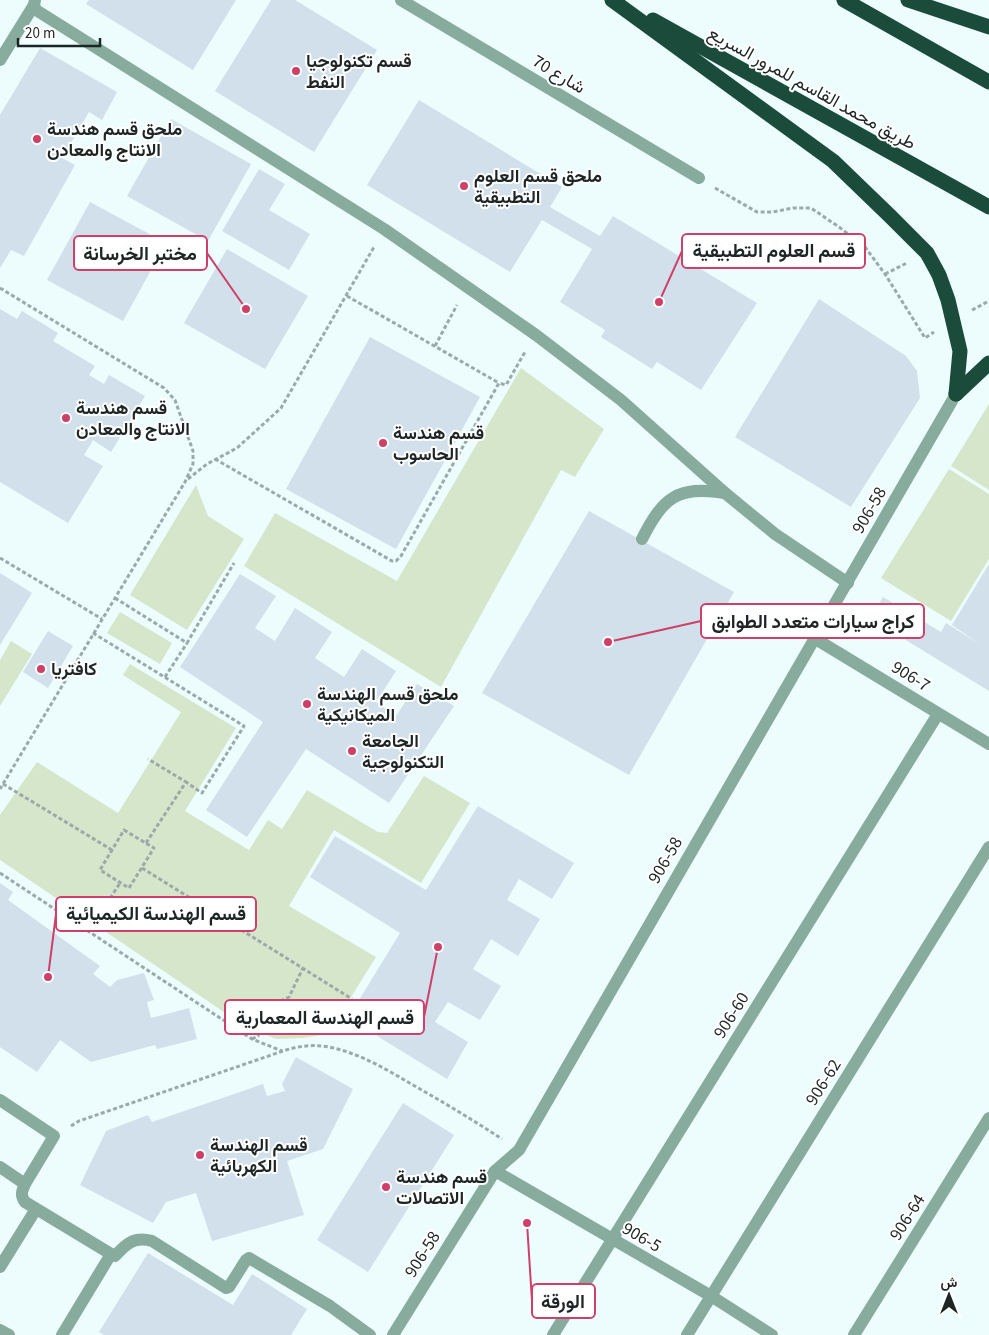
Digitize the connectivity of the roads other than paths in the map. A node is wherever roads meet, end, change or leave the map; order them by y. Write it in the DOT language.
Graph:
graph roads {
  1 [pos="401,0"];
  2 [pos="612,0"];
  3 [pos="617,0"];
  4 [pos="844,0"];
  5 [pos="908,0"];
  6 [pos="34,2"];
  7 [pos="989,27"];
  8 [pos="0,60"];
  9 [pos="989,82"];
  10 [pos="699,178"];
  11 [pos="989,207"];
  12 [pos="989,363"];
  13 [pos="956,394"];
  14 [pos="725,493"];
  15 [pos="642,540"];
  16 [pos="848,582"];
  17 [pos="814,638"];
  18 [pos="938,714"];
  19 [pos="989,744"];
  20 [pos="989,847"];
  21 [pos="0,1100"];
  22 [pos="989,1118"];
  23 [pos="0,1168"];
  24 [pos="495,1171"];
  25 [pos="26,1184"];
  26 [pos="36,1209"];
  27 [pos="612,1240"];
  28 [pos="110,1254"];
  29 [pos="0,1267"];
  30 [pos="711,1296"];
  31 [pos="0,1330"];
  32 [pos="9,1335"];
  33 [pos="62,1335"];
  34 [pos="370,1335"];
  35 [pos="393,1335"];
  36 [pos="552,1335"];
  37 [pos="687,1335"];
  38 [pos="772,1335"];
  39 [pos="854,1335"];
  1 -- 10 [label="street, شارع 70"];
  2 -- 13 [label="highway"];
  3 -- 11 [label="highway, طريق محمد القاسم للمرور السريع"];
  4 -- 9 [label="highway"];
  5 -- 7 [label="highway"];
  6 -- 8 [label="street"];
  6 -- 14 [label="street"];
  12 -- 13 [label="highway"];
  13 -- 16 [label="street, 906-58"];
  14 -- 15 [label="street"];
  14 -- 16 [label="street"];
  16 -- 17 [label="street, 906-58"];
  17 -- 18 [label="street, 906-7"];
  17 -- 24 [label="street, 906-58"];
  18 -- 19 [label="street, 906-7"];
  18 -- 27 [label="street, 906-60"];
  20 -- 30 [label="street, 906-62"];
  21 -- 25 [label="street"];
  22 -- 39 [label="street, 906-64"];
  23 -- 25 [label="street"];
  24 -- 27 [label="street, 906-5"];
  24 -- 35 [label="street, 906-58"];
  25 -- 26 [label="street"];
  26 -- 28 [label="street"];
  26 -- 29 [label="street"];
  27 -- 30 [label="street, 906-5"];
  27 -- 36 [label="street, 906-60"];
  28 -- 33 [label="street"];
  28 -- 34 [label="street"];
  30 -- 37 [label="street, 906-62"];
  30 -- 38 [label="street, 906-5"];
  31 -- 32 [label="street"];
}
